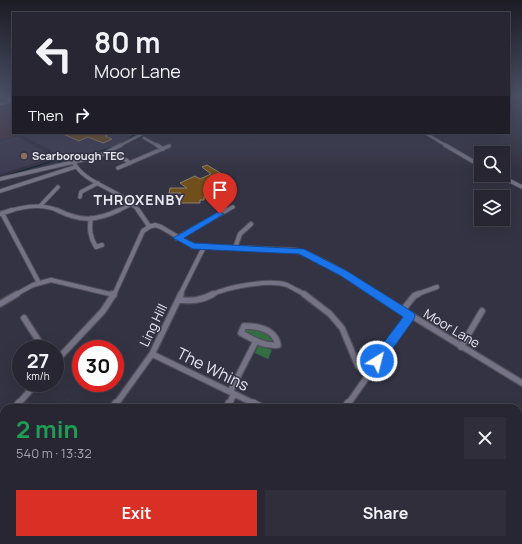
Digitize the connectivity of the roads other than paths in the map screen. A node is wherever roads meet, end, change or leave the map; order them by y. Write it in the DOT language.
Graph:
graph roads {
  1 [pos="142,134"];
  2 [pos="427,134"];
  3 [pos="144,138"];
  4 [pos="169,146"];
  5 [pos="163,149"];
  6 [pos="106,153"];
  7 [pos="73,161"];
  8 [pos="474,162"];
  9 [pos="130,163"];
  10 [pos="75,167"];
  11 [pos="118,168"];
  12 [pos="0,179"];
  13 [pos="510,181"];
  14 [pos="98,183"];
  15 [pos="57,187"];
  16 [pos="522,187"];
  17 [pos="0,191"];
  18 [pos="80,197"];
  19 [pos="132,204"];
  20 [pos="40,206"];
  21 [pos="233,207"];
  22 [pos="1,213"];
  23 [pos="91,218"];
  24 [pos="251,224"];
  25 [pos="148,226"];
  26 [pos="177,238"];
  27 [pos="102,245"];
  28 [pos="204,247"];
  29 [pos="235,248"];
  30 [pos="39,283"];
  31 [pos="438,287"];
  32 [pos="114,295"];
  33 [pos="178,300"];
  34 [pos="0,304"];
  35 [pos="402,311"];
  36 [pos="482,311"];
  37 [pos="410,316"];
  38 [pos="24,318"];
  39 [pos="38,340"];
  40 [pos="256,341"];
  41 [pos="461,347"];
  42 [pos="64,352"];
  43 [pos="152,354"];
  44 [pos="368,374"];
  45 [pos="522,383"];
  46 [pos="30,392"];
  47 [pos="232,393"];
  48 [pos="19,404"];
  49 [pos="116,404"];
  50 [pos="228,404"];
  51 [pos="254,404"];
  52 [pos="348,404"];
  1 -- 6 [label="street"];
  2 -- 8 [label="street"];
  3 -- 5 [label="street"];
  4 -- 5 [label="street"];
  5 -- 9 [label="street"];
  6 -- 7 [label="street"];
  6 -- 9 [label="street"];
  7 -- 10 [label="street"];
  7 -- 12 [label="street"];
  9 -- 11 [label="street"];
  10 -- 14 [label="street"];
  10 -- 17 [label="street"];
  13 -- 16 [label="street"];
  14 -- 18 [label="street"];
  14 -- 19 [label="street"];
  15 -- 20 [label="street"];
  19 -- 23 [label="street"];
  19 -- 25 [label="street"];
  20 -- 22 [label="street"];
  20 -- 23 [label="street"];
  21 -- 26 [label="street"];
  22 -- 30 [label="street"];
  23 -- 27 [label="street"];
  24 -- 29 [label="street"];
  25 -- 26 [label="street, Moor Lane"];
  25 -- 32 [label="street"];
  26 -- 28 [label="street, Moor Lane"];
  28 -- 29 [label="street, Moor Lane"];
  28 -- 33 [label="street, Ling Hill"];
  29 -- 35 [label="street, Moor Lane"];
  30 -- 32 [label="street"];
  30 -- 34 [label="street"];
  31 -- 35 [label="street"];
  32 -- 42 [label="street"];
  33 -- 43 [label="street, Ling Hill"];
  33 -- 44 [label="street"];
  35 -- 37 [label="street, Moor Lane"];
  36 -- 41 [label="street"];
  37 -- 41 [label="street, Moor Lane"];
  37 -- 44 [label="street"];
  38 -- 39 [label="street"];
  40 -- 40 [label="street"];
  40 -- 47 [label="street"];
  41 -- 45 [label="street, Moor Lane"];
  43 -- 47 [label="street, The Whins"];
  43 -- 49 [label="street, Ling Hill"];
  44 -- 52 [label="street"];
  46 -- 48 [label="street"];
  47 -- 50 [label="street"];
  47 -- 51 [label="street, The Whins"];
}
